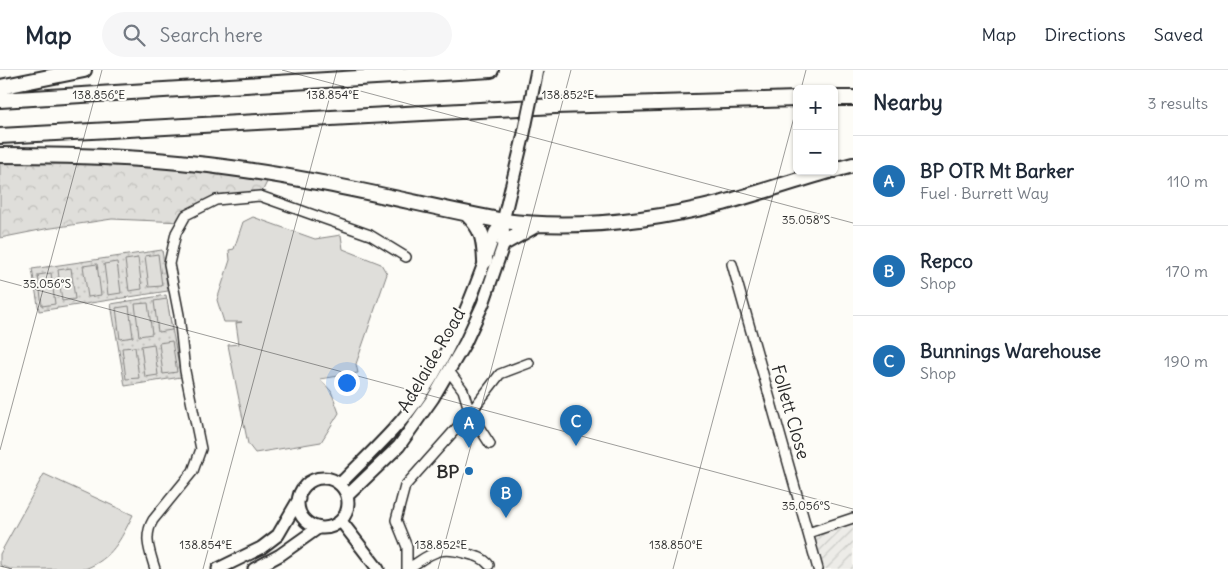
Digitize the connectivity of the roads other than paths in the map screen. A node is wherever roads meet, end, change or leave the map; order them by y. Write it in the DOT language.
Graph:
graph roads {
  1 [pos="84,70"];
  2 [pos="491,70"];
  3 [pos="537,70"];
  4 [pos="0,86"];
  5 [pos="838,98"];
  6 [pos="853,98"];
  7 [pos="793,99"];
  8 [pos="0,100"];
  9 [pos="0,136"];
  10 [pos="0,155"];
  11 [pos="853,164"];
  12 [pos="838,169"];
  13 [pos="815,175"];
  14 [pos="467,214"];
  15 [pos="503,221"];
  16 [pos="536,225"];
  17 [pos="504,243"];
  18 [pos="406,257"];
  19 [pos="486,261"];
  20 [pos="732,264"];
  21 [pos="529,363"];
  22 [pos="449,371"];
  23 [pos="470,413"];
  24 [pos="490,444"];
  25 [pos="340,484"];
  26 [pos="348,495"];
  27 [pos="298,499"];
  28 [pos="853,518"];
  29 [pos="341,521"];
  30 [pos="318,528"];
  31 [pos="808,533"];
  32 [pos="489,565"];
  33 [pos="155,569"];
  34 [pos="218,569"];
  35 [pos="254,569"];
  36 [pos="378,569"];
  37 [pos="407,569"];
  38 [pos="818,569"];
  1 -- 4 [label="highway"];
  2 -- 8 [label="highway"];
  3 -- 15 [label="main road, Adelaide Road, bridge"];
  5 -- 6 [label="highway"];
  7 -- 9 [label="highway"];
  10 -- 14 [label="highway"];
  11 -- 12 [label="highway"];
  13 -- 16 [label="highway"];
  14 -- 15 [label="highway"];
  14 -- 19 [label="highway"];
  15 -- 16 [label="highway"];
  15 -- 17 [label="main road, Adelaide Road"];
  15 -- 19 [label="main road, Adelaide Road"];
  16 -- 17 [label="highway"];
  17 -- 22 [label="main road, Adelaide Road"];
  18 -- 33 [label="street"];
  19 -- 25 [label="main road, Adelaide Road"];
  20 -- 31 [label="street, Follett Close"];
  21 -- 23 [label="street"];
  22 -- 23 [label="street"];
  22 -- 26 [label="main road, Adelaide Road"];
  23 -- 24 [label="street"];
  23 -- 37 [label="street"];
  25 -- 26 [label="main road"];
  25 -- 27 [label="main road"];
  26 -- 29 [label="main road"];
  27 -- 30 [label="main road"];
  27 -- 34 [label="main road"];
  28 -- 31 [label="street"];
  29 -- 30 [label="main road"];
  29 -- 36 [label="main road"];
  30 -- 35 [label="main road"];
  31 -- 38 [label="street, Follett Close"];
  32 -- 37 [label="street"];
}
